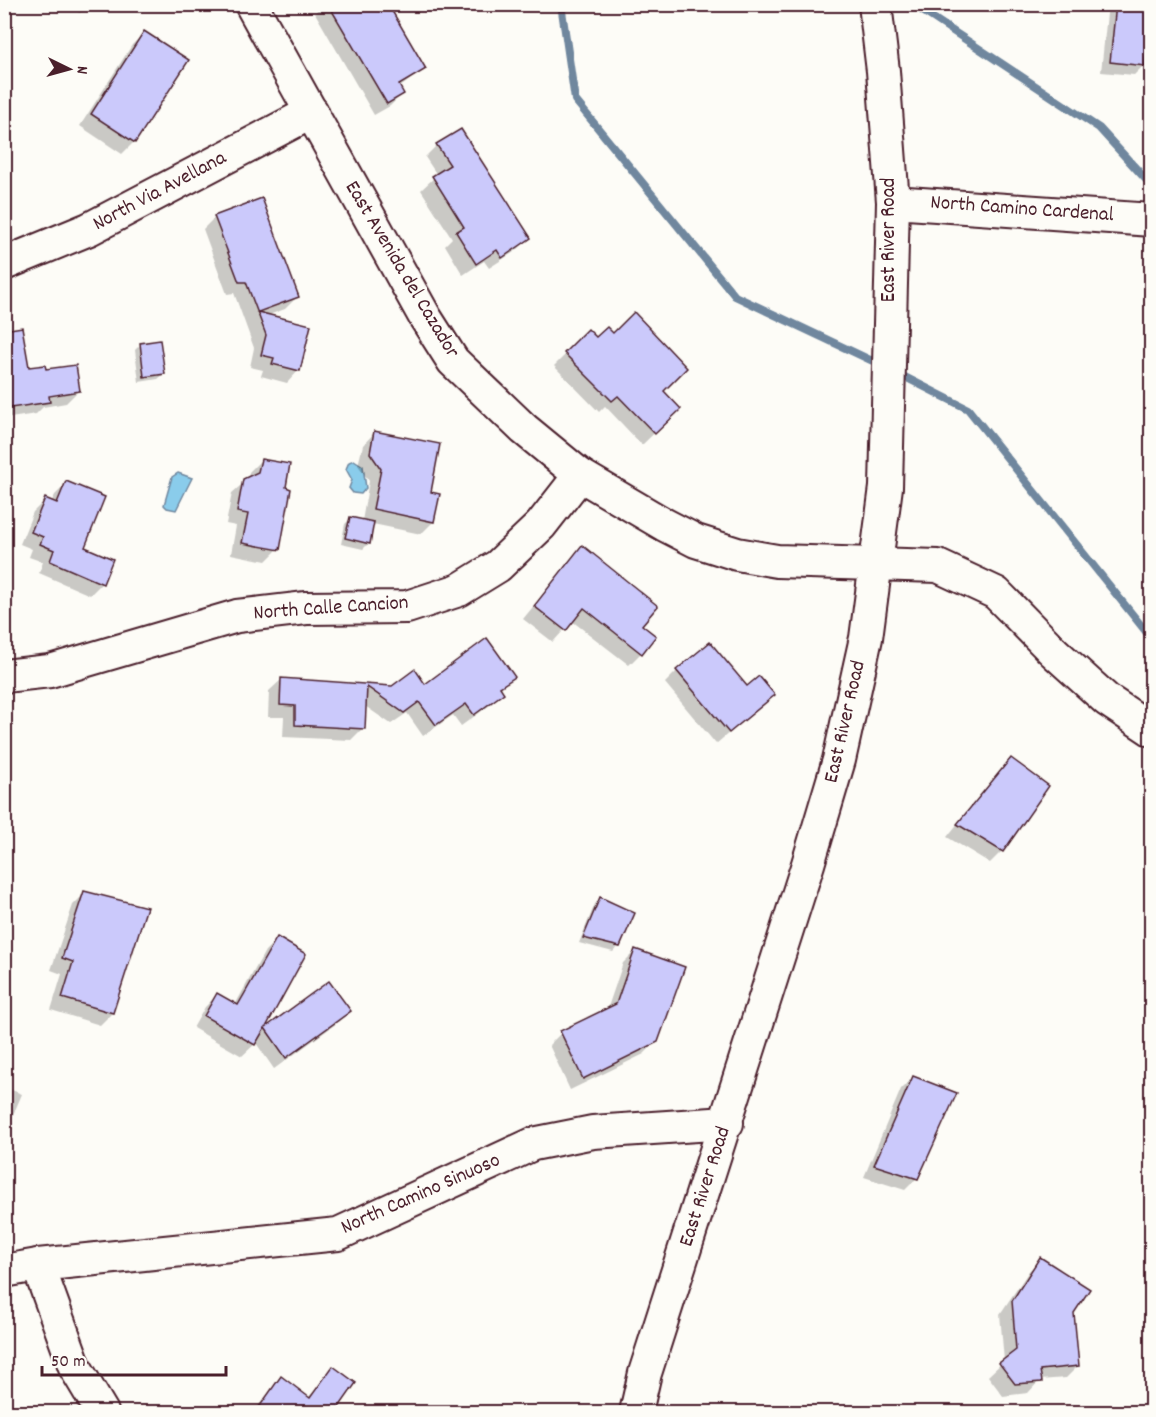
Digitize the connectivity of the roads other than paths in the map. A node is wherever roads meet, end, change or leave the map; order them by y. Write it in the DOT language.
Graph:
graph roads {
  1 [pos="251,4"];
  2 [pos="875,4"];
  3 [pos="312,112"];
  4 [pos="892,202"];
  5 [pos="1152,220"];
  6 [pos="4,264"];
  7 [pos="580,475"];
  8 [pos="877,566"];
  9 [pos="4,676"];
  10 [pos="1152,730"];
  11 [pos="727,1123"];
  12 [pos="38,1265"];
  13 [pos="4,1271"];
  14 [pos="102,1413"];
  15 [pos="636,1413"];
  1 -- 3 [label="street, East Avenida del Cazador"];
  2 -- 4 [label="street, East River Road"];
  3 -- 6 [label="street, North Via Avellana"];
  3 -- 7 [label="street, East Avenida del Cazador"];
  4 -- 5 [label="street, North Camino Cardenal"];
  4 -- 8 [label="street, East River Road"];
  7 -- 8 [label="street, East Avenida del Cazador"];
  7 -- 9 [label="street, North Calle Cancion"];
  8 -- 10 [label="street, East Avenida del Cazador"];
  8 -- 11 [label="street, East River Road"];
  11 -- 12 [label="street, North Camino Sinuoso"];
  11 -- 15 [label="street, East River Road"];
  12 -- 13 [label="street, North Camino Sinuoso"];
  12 -- 14 [label="street"];
}
